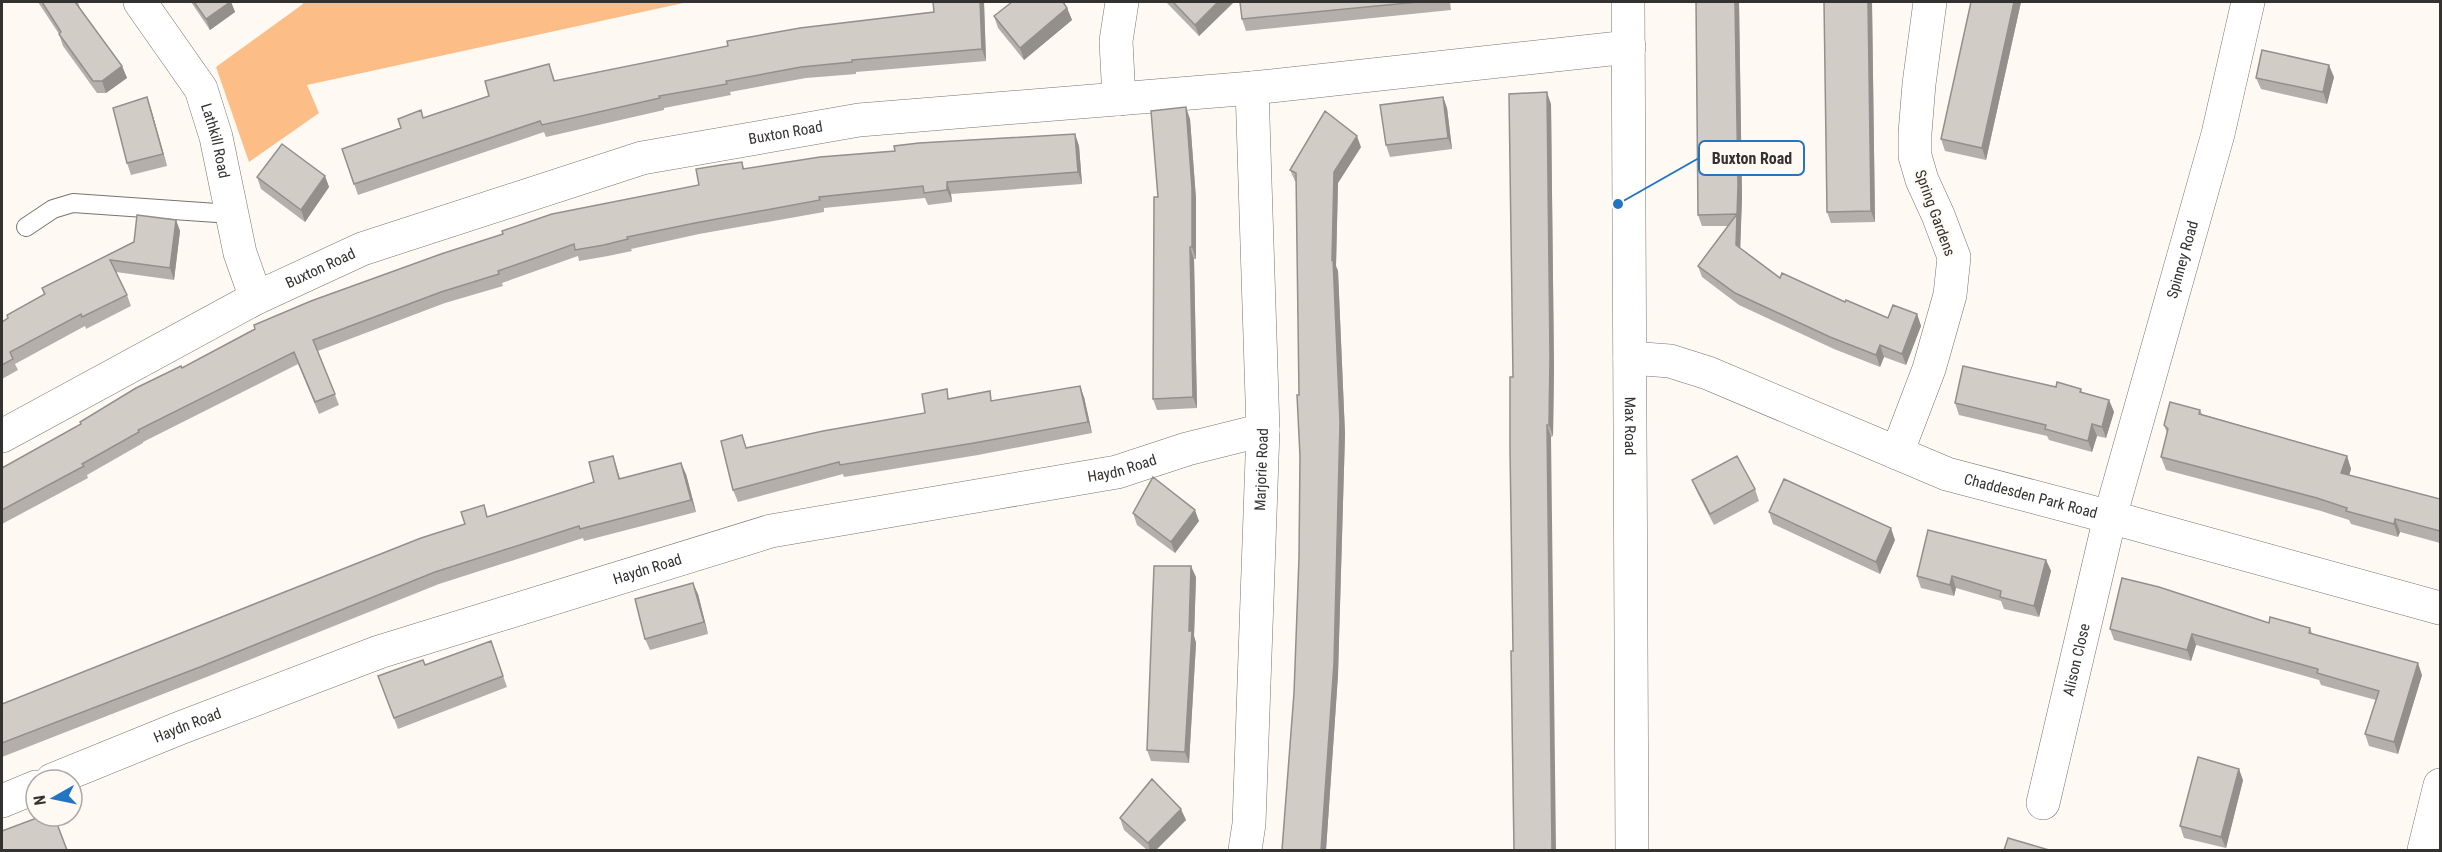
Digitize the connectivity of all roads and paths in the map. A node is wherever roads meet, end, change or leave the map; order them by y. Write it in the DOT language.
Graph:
graph roads {
  1 [pos="140,2"];
  2 [pos="1122,2"];
  3 [pos="1628,2"];
  4 [pos="1930,2"];
  5 [pos="2248,2"];
  6 [pos="1629,47"];
  7 [pos="1252,88"];
  8 [pos="1119,99"];
  9 [pos="231,214"];
  10 [pos="26,227"];
  11 [pos="256,298"];
  12 [pos="1630,358"];
  13 [pos="1263,430"];
  14 [pos="2,436"];
  15 [pos="1897,453"];
  16 [pos="2110,516"];
  17 [pos="2440,608"];
  18 [pos="82,768"];
  19 [pos="2440,785"];
  20 [pos="24,792"];
  21 [pos="2,801"];
  22 [pos="2043,804"];
  23 [pos="1245,850"];
  24 [pos="1632,850"];
  25 [pos="2424,850"];
  1 -- 9 [label="street, Lathkill Road"];
  2 -- 8 [label="street"];
  3 -- 6 [label="street, Max Road"];
  4 -- 15 [label="street, Spring Gardens"];
  5 -- 16 [label="street, Spinney Road"];
  6 -- 7 [label="street, Buxton Road"];
  6 -- 12 [label="street, Max Road"];
  7 -- 8 [label="street, Buxton Road"];
  7 -- 13 [label="street, Marjorie Road"];
  8 -- 11 [label="street, Buxton Road"];
  9 -- 10 [label="lane"];
  9 -- 11 [label="street, Lathkill Road"];
  11 -- 14 [label="street, Buxton Road"];
  12 -- 15 [label="street, Chaddesden Park Road"];
  12 -- 24 [label="street, Max Road"];
  13 -- 18 [label="street, Haydn Road"];
  13 -- 23 [label="street, Marjorie Road"];
  15 -- 16 [label="street, Chaddesden Park Road"];
  16 -- 17 [label="street, Chaddesden Park Road"];
  16 -- 22 [label="street, Alison Close"];
  19 -- 25 [label="street"];
  20 -- 21 [label="street"];
}
